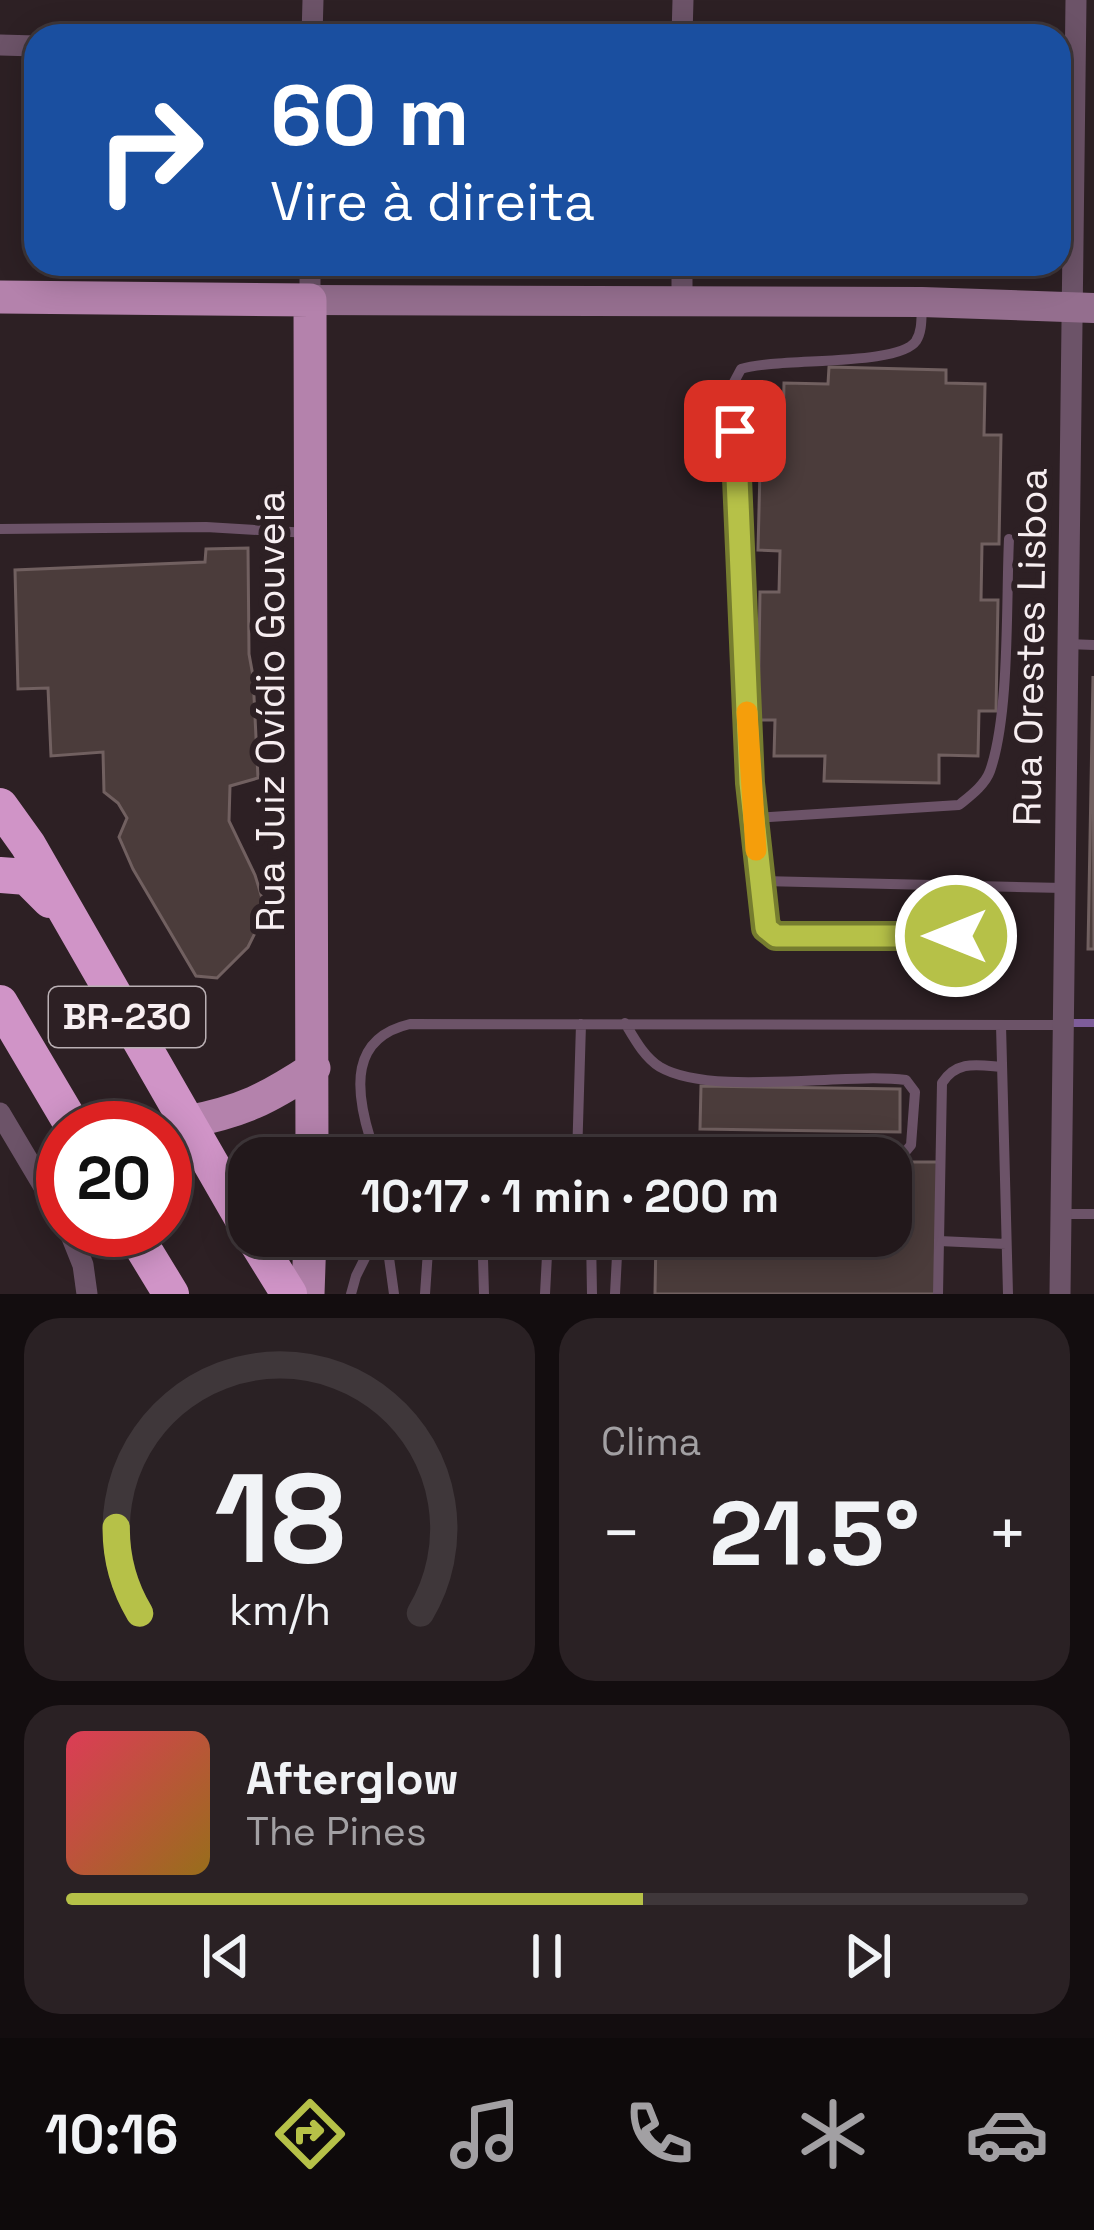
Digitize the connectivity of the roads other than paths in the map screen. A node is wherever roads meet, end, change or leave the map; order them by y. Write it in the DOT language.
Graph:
graph roads {
  1 [pos="1076,0"];
  2 [pos="1071,32"];
  3 [pos="1071,125"];
  4 [pos="310,276"];
  5 [pos="682,276"];
  6 [pos="0,298"];
  7 [pos="310,301"];
  8 [pos="922,302"];
  9 [pos="682,303"];
  10 [pos="1082,308"];
  11 [pos="1081,361"];
  12 [pos="0,530"];
  13 [pos="311,533"];
  14 [pos="1009,539"];
  15 [pos="1067,644"];
  16 [pos="1094,645"];
  17 [pos="0,806"];
  18 [pos="753,818"];
  19 [pos="0,875"];
  20 [pos="759,881"];
  21 [pos="979,886"];
  22 [pos="1064,888"];
  23 [pos="89,951"];
  24 [pos="0,1003"];
  25 [pos="625,1023"];
  26 [pos="581,1024"];
  27 [pos="1001,1025"];
  28 [pos="1064,1025"];
  29 [pos="1002,1067"];
  30 [pos="314,1068"];
  31 [pos="58,1101"];
  32 [pos="175,1101"];
  33 [pos="1,1115"];
  34 [pos="192,1121"];
  35 [pos="192,1131"];
  36 [pos="312,1137"];
  37 [pos="370,1137"];
  38 [pos="578,1137"];
  39 [pos="912,1137"];
  40 [pos="36,1174"];
  41 [pos="228,1193"];
  42 [pos="1061,1214"];
  43 [pos="1094,1214"];
  44 [pos="939,1241"];
  45 [pos="1006,1244"];
  46 [pos="80,1257"];
  47 [pos="148,1257"];
  48 [pos="266,1257"];
  49 [pos="309,1257"];
  50 [pos="366,1257"];
  51 [pos="389,1257"];
  52 [pos="428,1257"];
  53 [pos="482,1257"];
  54 [pos="547,1257"];
  55 [pos="591,1257"];
  56 [pos="617,1257"];
  57 [pos="88,1294"];
  58 [pos="171,1294"];
  59 [pos="289,1294"];
  60 [pos="308,1294"];
  61 [pos="351,1294"];
  62 [pos="394,1294"];
  63 [pos="425,1294"];
  64 [pos="484,1294"];
  65 [pos="545,1294"];
  66 [pos="592,1294"];
  67 [pos="615,1294"];
  68 [pos="938,1294"];
  69 [pos="1007,1294"];
  70 [pos="1060,1294"];
  1 -- 2 [label="street, Rua Orestes Lisboa"];
  3 -- 10 [label="street, Rua Orestes Lisboa"];
  4 -- 7 [label="street, Rua Juiz Ovídio Gouveia"];
  5 -- 9 [label="street"];
  6 -- 7 [label="main road"];
  7 -- 9 [label="street"];
  7 -- 13 [label="main road, Rua Juiz Ovídio Gouveia"];
  8 -- 9 [label="street"];
  8 -- 10 [label="street"];
  8 -- 18 [label="lane"];
  10 -- 11 [label="street, Rua Orestes Lisboa"];
  11 -- 15 [label="street, Rua Orestes Lisboa"];
  12 -- 13 [label="lane"];
  13 -- 30 [label="main road, Rua Juiz Ovídio Gouveia"];
  14 -- 18 [label="lane"];
  15 -- 16 [label="lane"];
  15 -- 22 [label="street, Rua Orestes Lisboa"];
  17 -- 23 [label="highway, BR-230"];
  18 -- 20 [label="lane"];
  19 -- 23 [label="highway"];
  20 -- 21 [label="lane"];
  20 -- 21 [label="lane"];
  21 -- 22 [label="lane"];
  22 -- 28 [label="street, Rua Orestes Lisboa"];
  23 -- 32 [label="highway, BR-230"];
  24 -- 31 [label="highway, BR-230"];
  25 -- 26 [label="lane"];
  25 -- 27 [label="lane"];
  25 -- 39 [label="lane"];
  26 -- 37 [label="lane"];
  26 -- 38 [label="lane"];
  27 -- 28 [label="lane"];
  27 -- 29 [label="lane"];
  28 -- 42 [label="street, Rua Orestes Lisboa"];
  29 -- 44 [label="lane"];
  29 -- 45 [label="lane"];
  30 -- 34 [label="main road"];
  30 -- 36 [label="main road, Rua Juiz Ovídio Gouveia"];
  33 -- 40 [label="street"];
  35 -- 41 [label="highway, BR-230"];
  42 -- 43 [label="lane"];
  42 -- 70 [label="street, Rua Orestes Lisboa"];
  44 -- 45 [label="lane"];
  44 -- 68 [label="lane"];
  45 -- 69 [label="lane"];
  46 -- 57 [label="street"];
  47 -- 58 [label="highway"];
  48 -- 59 [label="highway, BR-230"];
  49 -- 60 [label="main road"];
  50 -- 61 [label="lane"];
  51 -- 62 [label="lane"];
  52 -- 63 [label="lane"];
  53 -- 64 [label="lane"];
  54 -- 65 [label="lane"];
  55 -- 66 [label="lane"];
  56 -- 67 [label="lane"];
}
